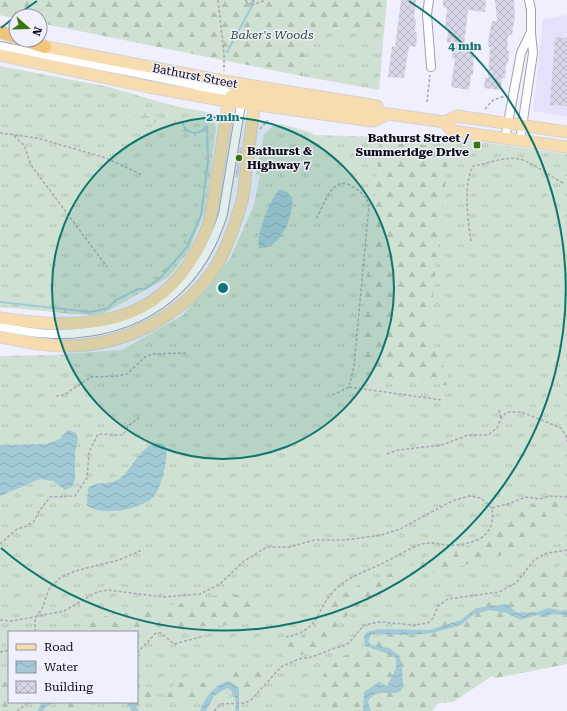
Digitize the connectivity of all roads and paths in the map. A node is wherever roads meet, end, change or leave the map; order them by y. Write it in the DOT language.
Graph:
graph roads {
  1 [pos="218,0"];
  2 [pos="245,0"];
  3 [pos="254,0"];
  4 [pos="266,0"];
  5 [pos="429,0"];
  6 [pos="529,0"];
  7 [pos="252,5"];
  8 [pos="531,33"];
  9 [pos="0,46"];
  10 [pos="48,48"];
  11 [pos="0,55"];
  12 [pos="431,67"];
  13 [pos="224,71"];
  14 [pos="509,95"];
  15 [pos="256,97"];
  16 [pos="234,98"];
  17 [pos="427,102"];
  18 [pos="485,109"];
  19 [pos="388,114"];
  20 [pos="445,122"];
  21 [pos="508,124"];
  22 [pos="522,126"];
  23 [pos="567,132"];
  24 [pos="0,133"];
  25 [pos="14,136"];
  26 [pos="505,138"];
  27 [pos="520,140"];
  28 [pos="567,147"];
  29 [pos="142,175"];
  30 [pos="565,184"];
  31 [pos="316,218"];
  32 [pos="471,241"];
  33 [pos="107,267"];
  34 [pos="0,318"];
  35 [pos="0,328"];
  36 [pos="0,337"];
  37 [pos="187,353"];
  38 [pos="349,387"];
  39 [pos="333,395"];
  40 [pos="56,396"];
  41 [pos="442,400"];
  42 [pos="499,410"];
  43 [pos="140,416"];
  44 [pos="501,418"];
  45 [pos="567,442"];
  46 [pos="387,454"];
  47 [pos="567,497"];
  48 [pos="492,508"];
  49 [pos="0,544"];
  50 [pos="142,550"];
  51 [pos="567,550"];
  52 [pos="37,616"];
  53 [pos="0,620"];
  54 [pos="35,631"];
  55 [pos="204,636"];
  56 [pos="286,637"];
  57 [pos="138,652"];
  58 [pos="28,703"];
  59 [pos="17,711"];
  60 [pos="214,711"];
  1 -- 13 [label="path"];
  2 -- 7 [label="path"];
  3 -- 7 [label="path"];
  4 -- 7 [label="path"];
  5 -- 12 [label="street"];
  6 -- 8 [label="street"];
  8 -- 21 [label="street"];
  8 -- 22 [label="street"];
  9 -- 16 [label="street"];
  10 -- 15 [label="main road, Bathurst Street"];
  11 -- 16 [label="main road, Bathurst Street"];
  12 -- 17 [label="path"];
  14 -- 18 [label="path"];
  15 -- 16 [label="main road, Bathurst Street"];
  15 -- 19 [label="main road, Bathurst Street"];
  15 -- 19 [label="main road, Bathurst Street"];
  15 -- 36 [label="main road"];
  16 -- 34 [label="main road"];
  16 -- 35 [label="street"];
  19 -- 20 [label="main road, Bathurst Street"];
  20 -- 21 [label="main road, Bathurst Street"];
  20 -- 26 [label="main road, Bathurst Street"];
  21 -- 22 [label="main road, Bathurst Street"];
  21 -- 26 [label="street"];
  22 -- 23 [label="main road, Bathurst Street"];
  22 -- 27 [label="street"];
  24 -- 25 [label="path"];
  25 -- 29 [label="path"];
  25 -- 33 [label="path"];
  26 -- 27 [label="main road, Bathurst Street"];
  27 -- 28 [label="main road, Bathurst Street"];
  30 -- 32 [label="path"];
  31 -- 38 [label="path"];
  37 -- 40 [label="path"];
  38 -- 39 [label="path"];
  38 -- 41 [label="path"];
  42 -- 44 [label="path"];
  43 -- 49 [label="path"];
  44 -- 45 [label="path"];
  44 -- 46 [label="path"];
  47 -- 48 [label="path"];
  48 -- 52 [label="path"];
  48 -- 56 [label="path"];
  50 -- 52 [label="path"];
  51 -- 60 [label="path"];
  52 -- 53 [label="path"];
  52 -- 54 [label="path"];
  55 -- 57 [label="path"];
  58 -- 59 [label="path"];
}
